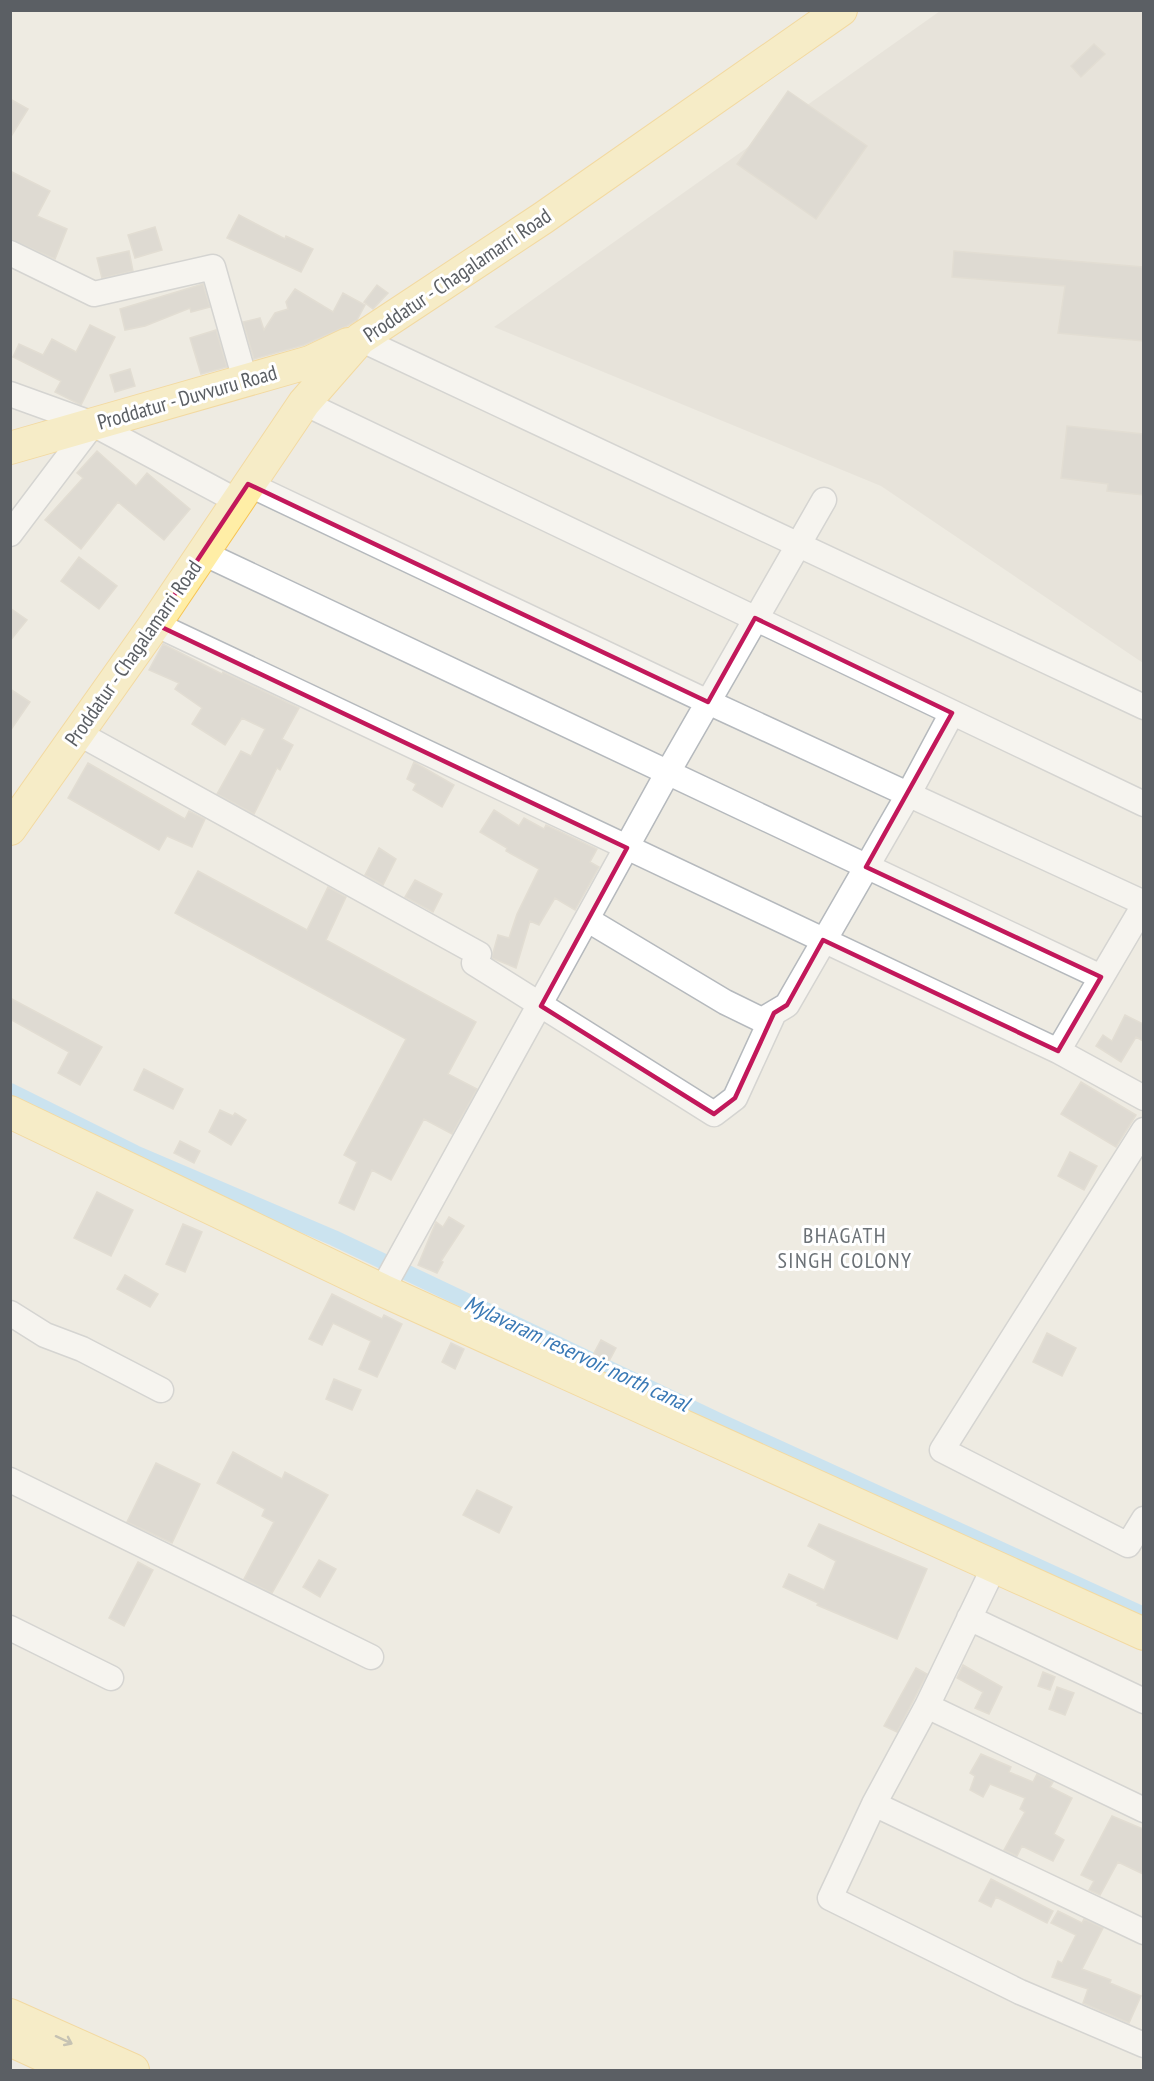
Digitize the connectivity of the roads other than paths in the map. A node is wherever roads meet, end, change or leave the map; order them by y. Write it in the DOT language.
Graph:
graph roads {
  1 [pos="841,10"];
  2 [pos="10,253"];
  3 [pos="360,339"];
  4 [pos="245,380"];
  5 [pos="10,394"];
  6 [pos="304,403"];
  7 [pos="93,424"];
  8 [pos="10,448"];
  9 [pos="244,493"];
  10 [pos="824,500"];
  11 [pos="10,534"];
  12 [pos="798,544"];
  13 [pos="203,553"];
  14 [pos="755,618"];
  15 [pos="155,624"];
  16 [pos="708,702"];
  17 [pos="1143,707"];
  18 [pos="952,712"];
  19 [pos="78,733"];
  20 [pos="668,772"];
  21 [pos="908,795"];
  22 [pos="1143,804"];
  23 [pos="10,829"];
  24 [pos="627,848"];
  25 [pos="866,867"];
  26 [pos="1143,904"];
  27 [pos="588,920"];
  28 [pos="823,940"];
  29 [pos="1101,977"];
  30 [pos="541,1006"];
  31 [pos="774,1013"];
  32 [pos="1058,1051"];
  33 [pos="1143,1098"];
  34 [pos="10,1112"];
  35 [pos="1143,1130"];
  36 [pos="382,1290"];
  37 [pos="10,1313"];
  38 [pos="161,1390"];
  39 [pos="10,1480"];
  40 [pos="1143,1519"];
  41 [pos="994,1567"];
  42 [pos="969,1618"];
  43 [pos="10,1628"];
  44 [pos="1143,1634"];
  45 [pos="371,1657"];
  46 [pos="111,1678"];
  47 [pos="1143,1701"];
  48 [pos="927,1706"];
  49 [pos="874,1804"];
  50 [pos="1143,1809"];
  51 [pos="1143,1932"];
  52 [pos="10,2015"];
  53 [pos="10,2040"];
  54 [pos="1143,2045"];
  55 [pos="75,2070"];
  56 [pos="133,2070"];
  1 -- 3 [label="main road, Proddatur - Chagalamarri Road"];
  2 -- 4 [label="street"];
  3 -- 4 [label="main road, Proddatur - Duvvuru Road"];
  3 -- 6 [label="main road, Proddatur - Chagalamarri Road"];
  3 -- 12 [label="street"];
  4 -- 7 [label="main road, Proddatur - Duvvuru Road"];
  5 -- 7 [label="street"];
  6 -- 9 [label="main road, Proddatur - Chagalamarri Road"];
  6 -- 14 [label="street"];
  7 -- 8 [label="main road, Proddatur - Duvvuru Road"];
  7 -- 9 [label="street"];
  7 -- 11 [label="street"];
  9 -- 13 [label="main road, Proddatur - Chagalamarri Road"];
  9 -- 16 [label="street"];
  10 -- 12 [label="street"];
  12 -- 14 [label="street"];
  12 -- 17 [label="street"];
  13 -- 15 [label="main road, Proddatur - Chagalamarri Road"];
  13 -- 20 [label="street"];
  14 -- 16 [label="street"];
  14 -- 18 [label="street"];
  15 -- 19 [label="main road, Proddatur - Chagalamarri Road"];
  15 -- 24 [label="street"];
  16 -- 20 [label="street"];
  16 -- 21 [label="street"];
  18 -- 21 [label="street"];
  18 -- 22 [label="street"];
  19 -- 23 [label="main road, Proddatur - Chagalamarri Road"];
  19 -- 30 [label="street"];
  20 -- 24 [label="street"];
  20 -- 25 [label="street"];
  21 -- 25 [label="street"];
  21 -- 26 [label="street"];
  24 -- 27 [label="street"];
  24 -- 28 [label="street"];
  25 -- 28 [label="street"];
  25 -- 29 [label="street"];
  26 -- 29 [label="street"];
  27 -- 30 [label="street"];
  27 -- 31 [label="street"];
  28 -- 31 [label="street"];
  28 -- 32 [label="street"];
  29 -- 32 [label="street"];
  30 -- 31 [label="street"];
  30 -- 36 [label="street"];
  32 -- 33 [label="street"];
  34 -- 36 [label="main road"];
  35 -- 40 [label="street"];
  36 -- 41 [label="main road"];
  37 -- 38 [label="street"];
  39 -- 45 [label="street"];
  41 -- 42 [label="street"];
  41 -- 44 [label="main road"];
  42 -- 47 [label="street"];
  42 -- 48 [label="street"];
  43 -- 46 [label="street"];
  48 -- 49 [label="street"];
  48 -- 50 [label="street"];
  49 -- 51 [label="street"];
  49 -- 54 [label="street"];
  52 -- 56 [label="main road, one-way"];
  53 -- 55 [label="main road"];
}
